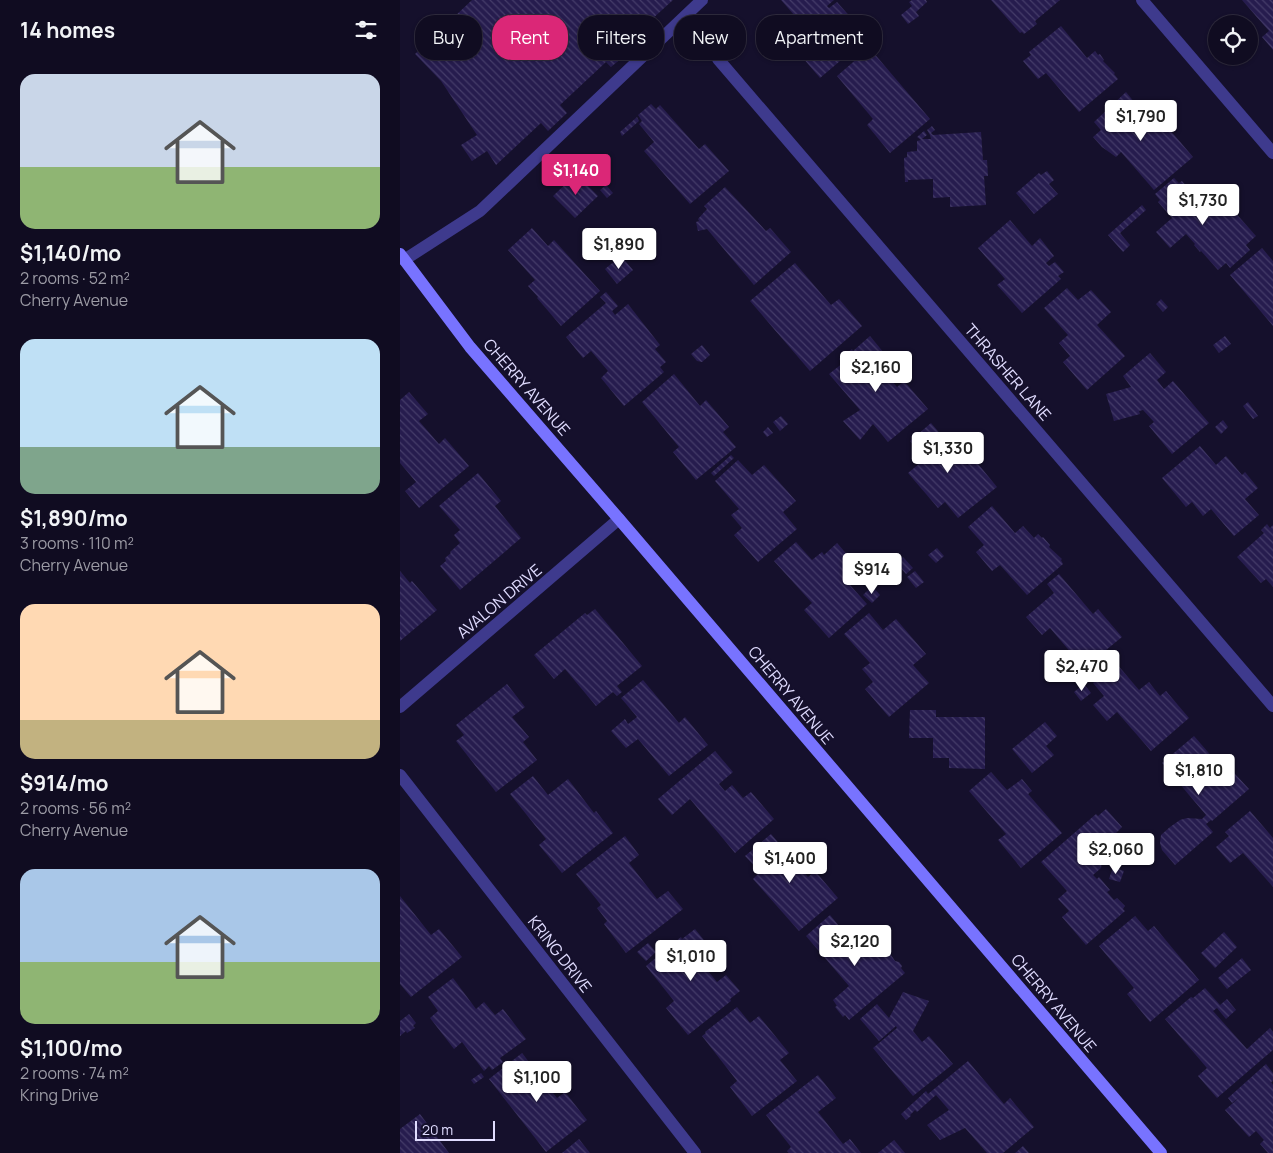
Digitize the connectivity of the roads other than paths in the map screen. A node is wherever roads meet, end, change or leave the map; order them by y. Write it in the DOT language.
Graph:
graph roads {
  1 [pos="702,0"];
  2 [pos="1142,0"];
  3 [pos="719,60"];
  4 [pos="1273,153"];
  5 [pos="402,257"];
  6 [pos="619,519"];
  7 [pos="1273,706"];
  8 [pos="400,707"];
  9 [pos="400,775"];
  10 [pos="695,1153"];
  11 [pos="1161,1153"];
  1 -- 5 [label="street"];
  2 -- 4 [label="street"];
  3 -- 7 [label="street, THRASHER LANE"];
  5 -- 6 [label="street, CHERRY AVENUE"];
  6 -- 8 [label="street, AVALON DRIVE"];
  6 -- 11 [label="street, CHERRY AVENUE"];
  9 -- 10 [label="street, KRING DRIVE"];
}
